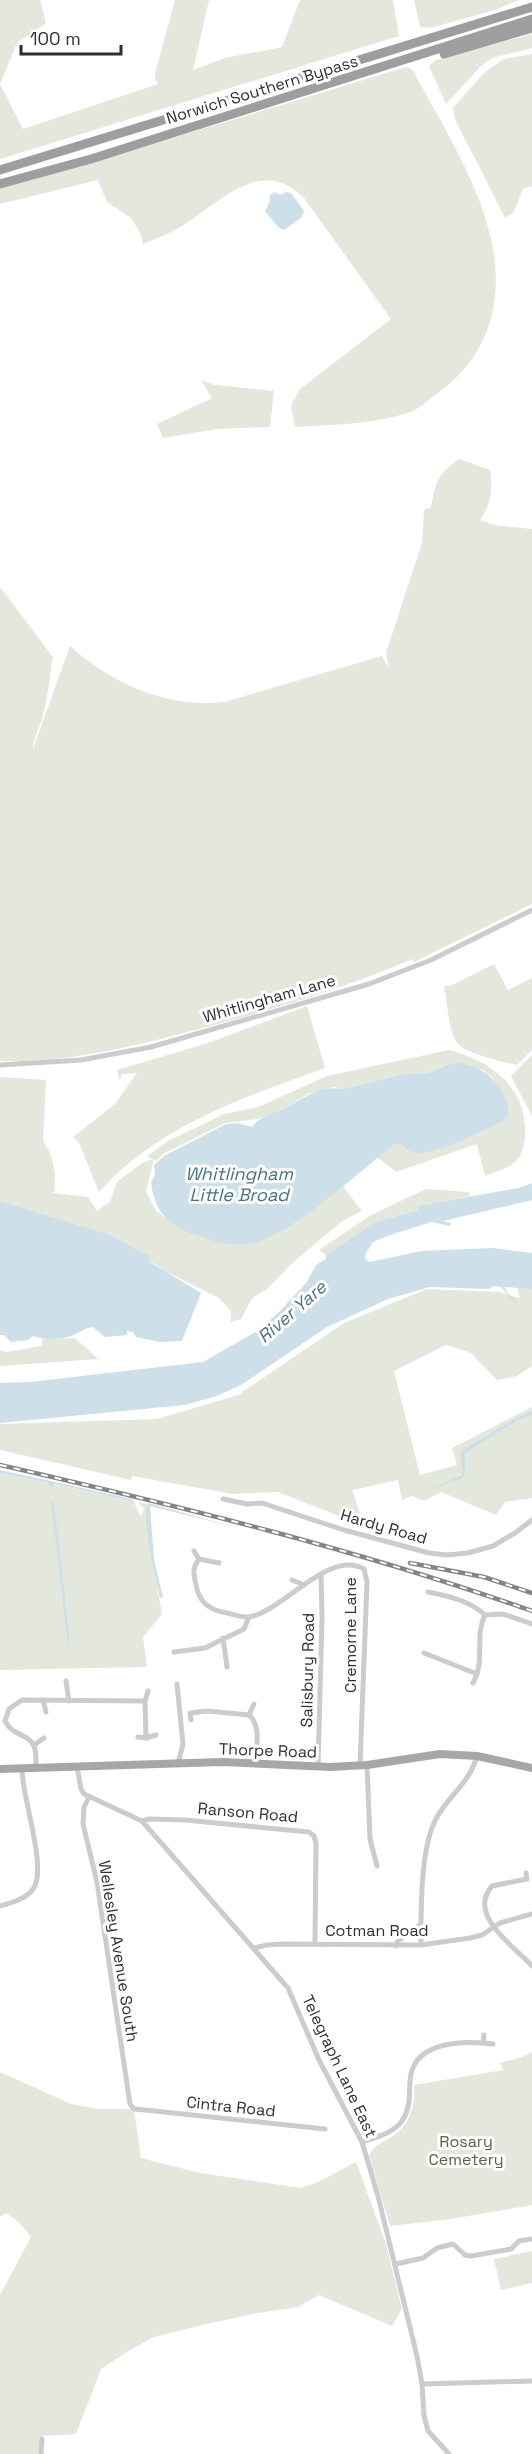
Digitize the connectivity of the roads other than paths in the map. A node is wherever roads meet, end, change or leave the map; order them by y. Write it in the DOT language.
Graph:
graph roads {
  1 [pos="532,6"];
  2 [pos="532,20"];
  3 [pos="532,27"];
  4 [pos="323,86"];
  5 [pos="0,170"];
  6 [pos="0,184"];
  7 [pos="532,910"];
  8 [pos="0,1065"];
  9 [pos="223,1499"];
  10 [pos="532,1520"];
  11 [pos="194,1551"];
  12 [pos="199,1558"];
  13 [pos="219,1563"];
  14 [pos="321,1574"];
  15 [pos="292,1580"];
  16 [pos="304,1585"];
  17 [pos="428,1592"];
  18 [pos="485,1615"];
  19 [pos="249,1617"];
  20 [pos="532,1624"];
  21 [pos="223,1638"];
  22 [pos="174,1652"];
  23 [pos="424,1653"];
  24 [pos="227,1667"];
  25 [pos="477,1674"];
  26 [pos="66,1681"];
  27 [pos="472,1683"];
  28 [pos="177,1684"];
  29 [pos="148,1691"];
  30 [pos="43,1701"];
  31 [pos="69,1701"];
  32 [pos="145,1701"];
  33 [pos="254,1704"];
  34 [pos="46,1712"];
  35 [pos="249,1715"];
  36 [pos="2,1717"];
  37 [pos="190,1720"];
  38 [pos="156,1735"];
  39 [pos="138,1737"];
  40 [pos="44,1738"];
  41 [pos="146,1738"];
  42 [pos="34,1745"];
  43 [pos="477,1756"];
  44 [pos="178,1763"];
  45 [pos="255,1764"];
  46 [pos="364,1765"];
  47 [pos="77,1767"];
  48 [pos="318,1767"];
  49 [pos="532,1768"];
  50 [pos="0,1769"];
  51 [pos="36,1769"];
  52 [pos="22,1770"];
  53 [pos="89,1797"];
  54 [pos="142,1821"];
  55 [pos="376,1866"];
  56 [pos="528,1877"];
  57 [pos="0,1906"];
  58 [pos="532,1914"];
  59 [pos="421,1924"];
  60 [pos="493,1926"];
  61 [pos="315,1943"];
  62 [pos="421,1945"];
  63 [pos="396,1946"];
  64 [pos="254,1948"];
  65 [pos="532,1966"];
  66 [pos="484,2035"];
  67 [pos="483,2043"];
  68 [pos="493,2043"];
  69 [pos="134,2109"];
  70 [pos="325,2129"];
  71 [pos="362,2142"];
  72 [pos="532,2238"];
  73 [pos="396,2264"];
  74 [pos="532,2381"];
  75 [pos="422,2384"];
  76 [pos="42,2439"];
  77 [pos="41,2454"];
  78 [pos="449,2454"];
  1 -- 5 [label="highway, Norwich Southern Bypass"];
  2 -- 4 [label="highway, Norwich Southern Bypass"];
  3 -- 4 [label="highway"];
  4 -- 6 [label="highway, Norwich Southern Bypass"];
  7 -- 8 [label="street, Whitlingham Lane"];
  9 -- 10 [label="street, Hardy Road"];
  11 -- 12 [label="street"];
  12 -- 13 [label="street"];
  12 -- 19 [label="street"];
  14 -- 16 [label="street, Cremorne Lane"];
  14 -- 46 [label="street, Cremorne Lane"];
  14 -- 48 [label="street, Salisbury Road"];
  15 -- 16 [label="street"];
  16 -- 19 [label="street, Cremorne Lane"];
  17 -- 18 [label="street"];
  18 -- 20 [label="street"];
  18 -- 25 [label="street"];
  19 -- 21 [label="street, Cremorne Lane"];
  21 -- 22 [label="street, Cremorne Lane"];
  21 -- 24 [label="street"];
  23 -- 25 [label="street"];
  25 -- 27 [label="street"];
  26 -- 31 [label="street"];
  28 -- 44 [label="street"];
  29 -- 32 [label="street"];
  30 -- 31 [label="street"];
  30 -- 34 [label="street"];
  30 -- 36 [label="street"];
  31 -- 32 [label="street"];
  32 -- 41 [label="street"];
  33 -- 35 [label="street"];
  35 -- 37 [label="street"];
  35 -- 45 [label="street"];
  36 -- 42 [label="street"];
  38 -- 41 [label="street"];
  39 -- 41 [label="street"];
  40 -- 42 [label="street"];
  42 -- 51 [label="street"];
  43 -- 46 [label="main road, Thorpe Road"];
  43 -- 49 [label="main road, Thorpe Road"];
  43 -- 59 [label="street"];
  44 -- 45 [label="main road, Thorpe Road"];
  44 -- 47 [label="main road, Thorpe Road"];
  45 -- 48 [label="main road, Thorpe Road"];
  46 -- 48 [label="main road, Thorpe Road"];
  46 -- 55 [label="street"];
  47 -- 51 [label="main road, Thorpe Road"];
  47 -- 53 [label="street"];
  50 -- 52 [label="main road, Thorpe Road"];
  51 -- 52 [label="main road, Thorpe Road"];
  52 -- 57 [label="street"];
  53 -- 54 [label="street, Telegraph Lane East"];
  53 -- 69 [label="street, Wellesley Avenue South"];
  54 -- 61 [label="street, Ranson Road"];
  54 -- 64 [label="street, Telegraph Lane East"];
  56 -- 60 [label="street"];
  58 -- 60 [label="street, Cotman Road"];
  59 -- 62 [label="street"];
  59 -- 63 [label="street"];
  60 -- 62 [label="street, Cotman Road"];
  60 -- 65 [label="street"];
  61 -- 63 [label="street, Cotman Road"];
  61 -- 64 [label="street, Cotman Road"];
  62 -- 63 [label="street, Cotman Road"];
  64 -- 71 [label="street, Telegraph Lane East"];
  66 -- 67 [label="street"];
  67 -- 68 [label="street"];
  67 -- 71 [label="street"];
  69 -- 70 [label="street, Cintra Road"];
  71 -- 73 [label="street, Telegraph Lane East"];
  72 -- 73 [label="street"];
  73 -- 75 [label="street, Telegraph Lane East"];
  74 -- 75 [label="street"];
  75 -- 78 [label="street, Telegraph Lane East"];
  76 -- 77 [label="street"];
}
